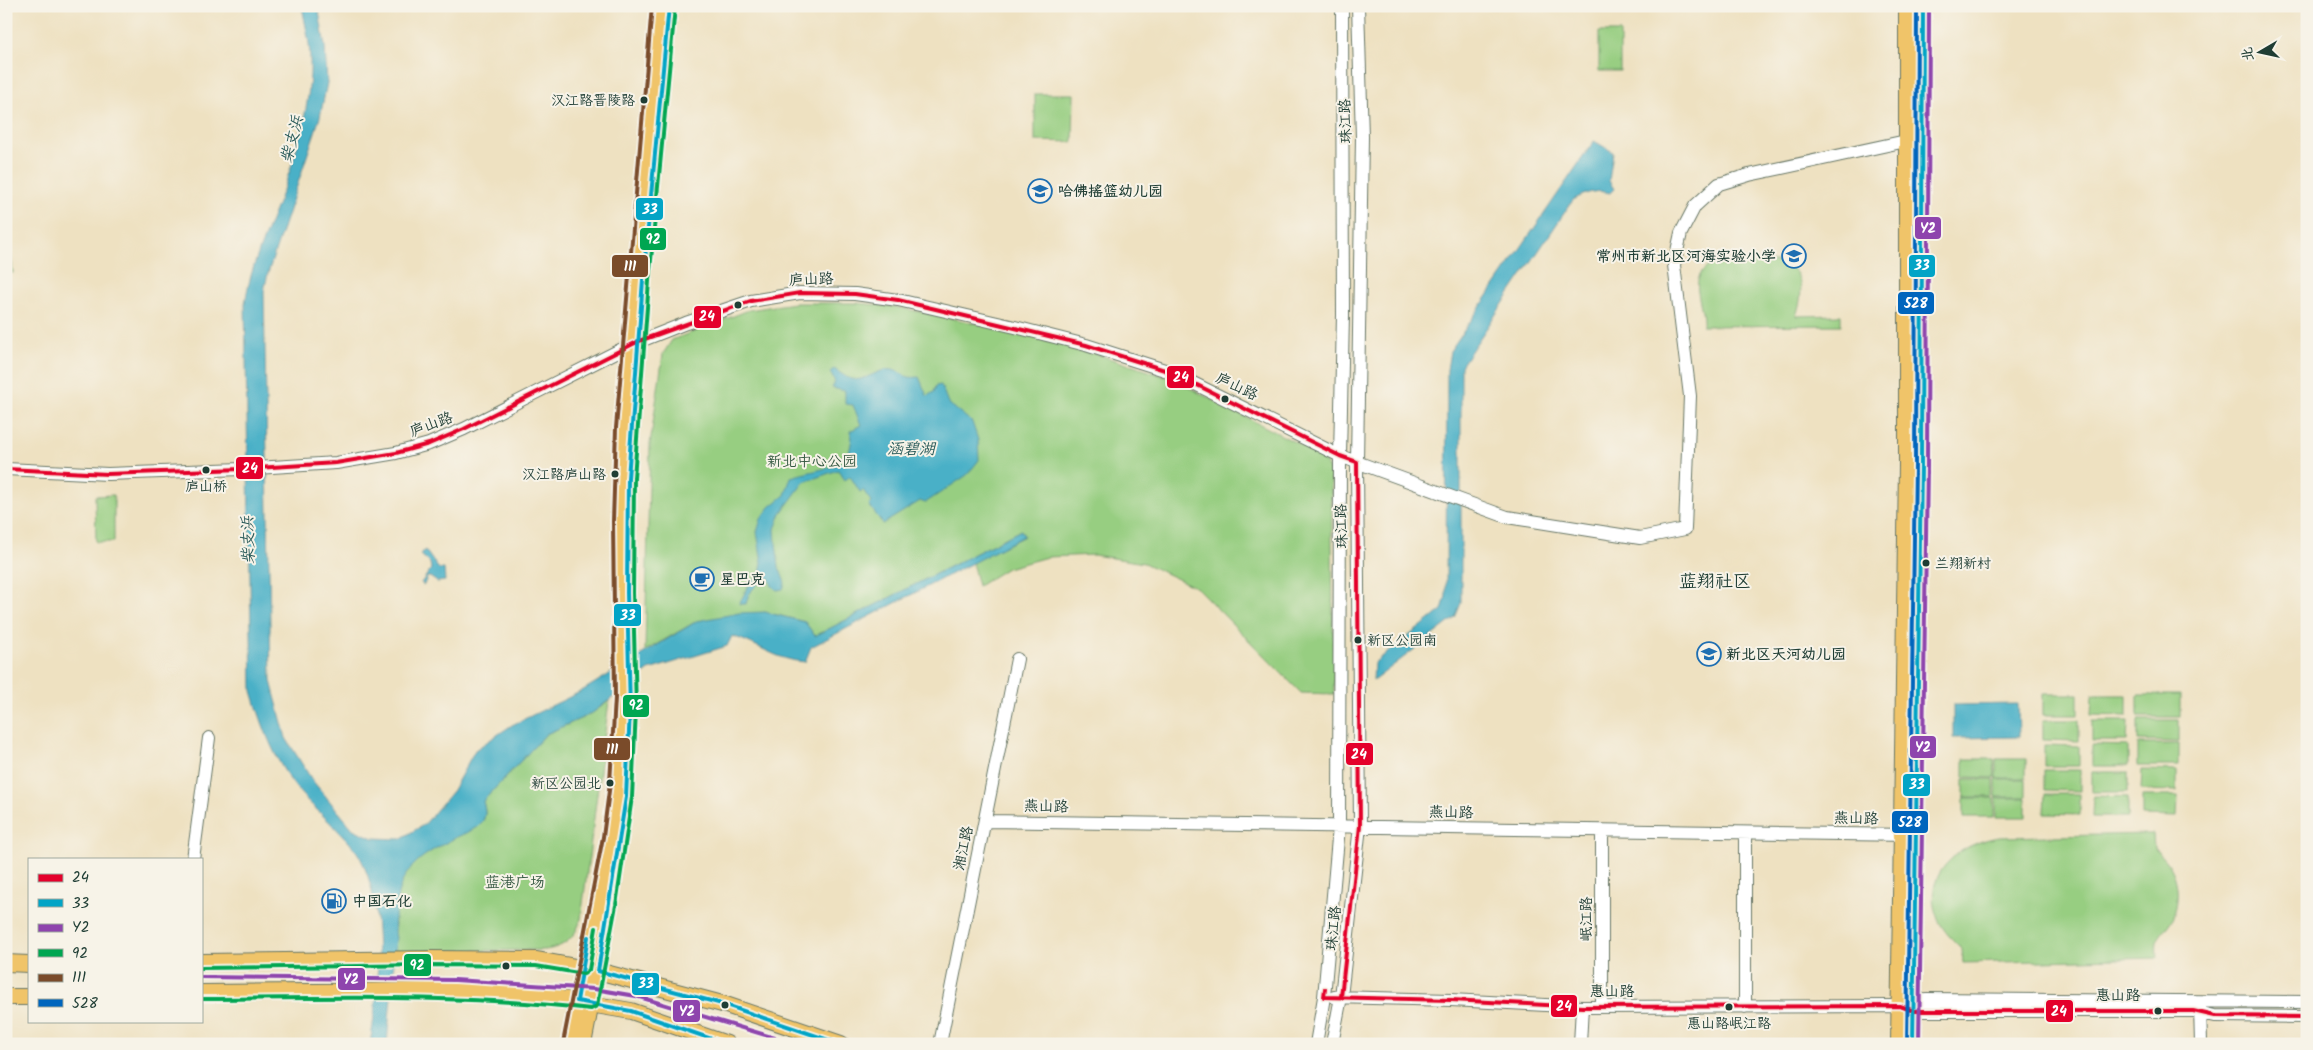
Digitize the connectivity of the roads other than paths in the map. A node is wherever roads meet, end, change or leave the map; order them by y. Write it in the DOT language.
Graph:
graph roads {
  1 [pos="658,6"];
  2 [pos="669,6"];
  3 [pos="1342,6"];
  4 [pos="1358,6"];
  5 [pos="1907,6"];
  6 [pos="1923,6"];
  7 [pos="1906,141"];
  8 [pos="633,344"];
  9 [pos="1340,456"];
  10 [pos="1357,462"];
  11 [pos="6,469"];
  12 [pos="1017,659"];
  13 [pos="209,738"];
  14 [pos="985,822"];
  15 [pos="1360,826"];
  16 [pos="1339,827"];
  17 [pos="1602,831"];
  18 [pos="1745,833"];
  19 [pos="1909,835"];
  20 [pos="192,858"];
  21 [pos="202,962"];
  22 [pos="6,964"];
  23 [pos="28,964"];
  24 [pos="587,974"];
  25 [pos="202,993"];
  26 [pos="6,997"];
  27 [pos="28,997"];
  28 [pos="1324,997"];
  29 [pos="1341,997"];
  30 [pos="584,1002"];
  31 [pos="2307,1002"];
  32 [pos="1909,1006"];
  33 [pos="1602,1007"];
  34 [pos="1745,1007"];
  35 [pos="2200,1007"];
  36 [pos="1582,1008"];
  37 [pos="2307,1017"];
  38 [pos="569,1044"];
  39 [pos="583,1044"];
  40 [pos="727,1044"];
  41 [pos="841,1044"];
  42 [pos="940,1044"];
  43 [pos="1316,1044"];
  44 [pos="1332,1044"];
  45 [pos="1580,1044"];
  46 [pos="1899,1044"];
  47 [pos="1913,1044"];
  48 [pos="2201,1044"];
  1 -- 8 [label="main road"];
  2 -- 8 [label="main road"];
  3 -- 9 [label="street, 珠江路"];
  4 -- 10 [label="street, 珠江路"];
  5 -- 7 [label="main road"];
  6 -- 19 [label="main road"];
  7 -- 10 [label="street, 庐山路"];
  7 -- 19 [label="main road"];
  8 -- 9 [label="street, 庐山路"];
  8 -- 11 [label="street, 庐山路"];
  8 -- 24 [label="main road"];
  9 -- 10 [label="street, 庐山路"];
  9 -- 16 [label="street, 珠江路"];
  10 -- 15 [label="street, 珠江路"];
  12 -- 14 [label="street, 湘江路"];
  13 -- 20 [label="street"];
  14 -- 16 [label="street, 燕山路"];
  14 -- 42 [label="street, 湘江路"];
  15 -- 16 [label="street, 燕山路"];
  15 -- 17 [label="street, 燕山路"];
  15 -- 29 [label="street, 珠江路"];
  16 -- 28 [label="street, 珠江路"];
  17 -- 18 [label="street, 燕山路"];
  17 -- 33 [label="street, 岷江路"];
  18 -- 19 [label="street, 燕山路"];
  18 -- 34 [label="street"];
  19 -- 32 [label="main road"];
  21 -- 24 [label="main road"];
  22 -- 23 [label="main road"];
  24 -- 30 [label="main road"];
  24 -- 41 [label="main road"];
  25 -- 30 [label="main road"];
  26 -- 27 [label="main road"];
  28 -- 29 [label="street, 惠山路"];
  28 -- 43 [label="street, 珠江路"];
  29 -- 36 [label="street, 惠山路"];
  29 -- 44 [label="street, 珠江路"];
  30 -- 38 [label="main road"];
  30 -- 39 [label="main road"];
  30 -- 40 [label="main road"];
  31 -- 35 [label="street, 惠山路"];
  32 -- 34 [label="street, 惠山路"];
  32 -- 35 [label="street, 惠山路"];
  32 -- 46 [label="main road"];
  32 -- 47 [label="main road"];
  33 -- 34 [label="street, 惠山路"];
  33 -- 36 [label="street, 惠山路"];
  35 -- 37 [label="street, 惠山路"];
  35 -- 48 [label="street"];
  36 -- 45 [label="street"];
}
